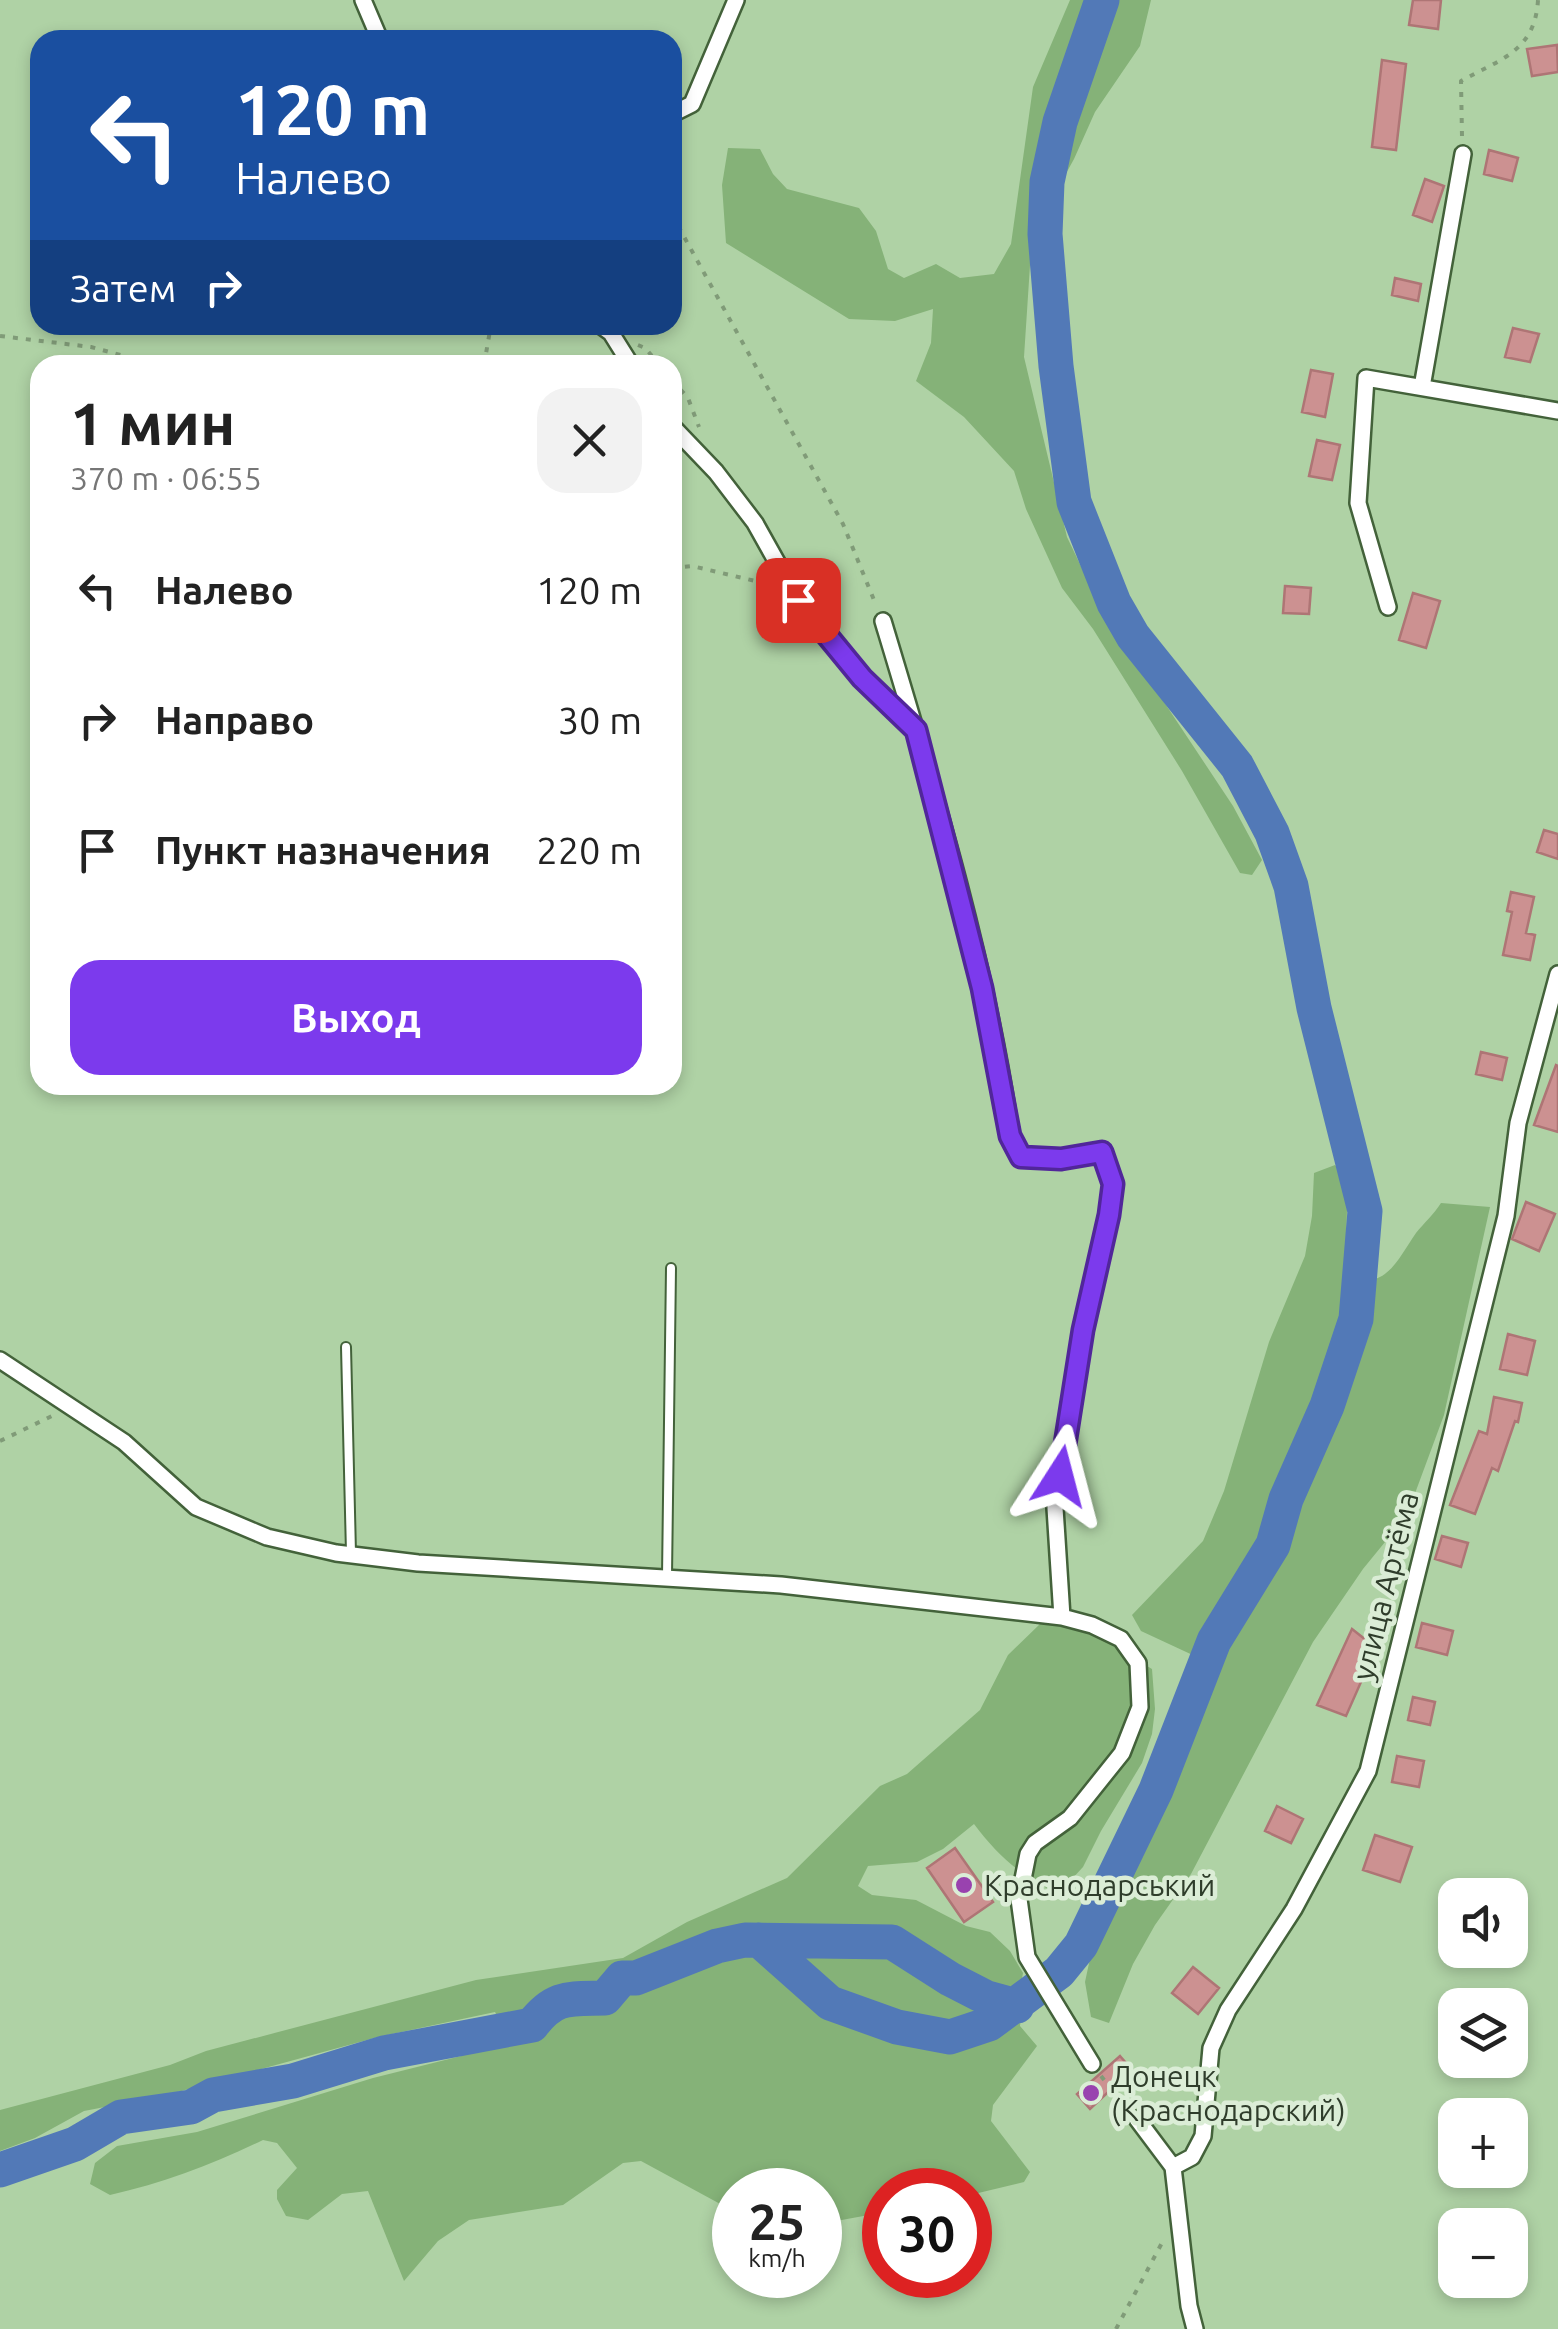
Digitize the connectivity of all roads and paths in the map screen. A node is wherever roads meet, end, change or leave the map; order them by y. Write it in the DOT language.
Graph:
graph roads {
  1 [pos="362,0"];
  2 [pos="736,0"];
  3 [pos="1538,0"];
  4 [pos="376,30"];
  5 [pos="682,109"];
  6 [pos="1462,154"];
  7 [pos="682,233"];
  8 [pos="0,336"];
  9 [pos="121,355"];
  10 [pos="1422,387"];
  11 [pos="682,391"];
  12 [pos="1558,411"];
  13 [pos="702,435"];
  14 [pos="682,436"];
  15 [pos="682,567"];
  16 [pos="792,589"];
  17 [pos="1388,607"];
  18 [pos="882,621"];
  19 [pos="916,730"];
  20 [pos="1558,974"];
  21 [pos="671,1268"];
  22 [pos="346,1348"];
  23 [pos="0,1360"];
  24 [pos="69,1408"];
  25 [pos="0,1441"];
  26 [pos="351,1555"];
  27 [pos="667,1576"];
  28 [pos="1062,1617"];
  29 [pos="1092,2064"];
  30 [pos="1137,2119"];
  31 [pos="1173,2168"];
  32 [pos="1178,2213"];
  33 [pos="1116,2329"];
  34 [pos="1195,2329"];
  1 -- 4 [label="street"];
  2 -- 5 [label="street"];
  3 -- 6 [label="path"];
  6 -- 10 [label="street"];
  7 -- 18 [label="path"];
  8 -- 9 [label="path"];
  10 -- 12 [label="street"];
  10 -- 17 [label="street"];
  11 -- 13 [label="path"];
  14 -- 16 [label="street"];
  15 -- 16 [label="path"];
  16 -- 19 [label="street"];
  18 -- 19 [label="street"];
  19 -- 28 [label="street"];
  20 -- 31 [label="street, улица Артёма"];
  21 -- 27 [label="lane"];
  22 -- 26 [label="lane"];
  23 -- 24 [label="street"];
  24 -- 25 [label="path"];
  24 -- 26 [label="street"];
  26 -- 27 [label="street"];
  27 -- 28 [label="street"];
  28 -- 29 [label="street"];
  29 -- 30 [label="path"];
  30 -- 31 [label="street"];
  31 -- 32 [label="street"];
  32 -- 33 [label="path"];
  32 -- 34 [label="street"];
}
